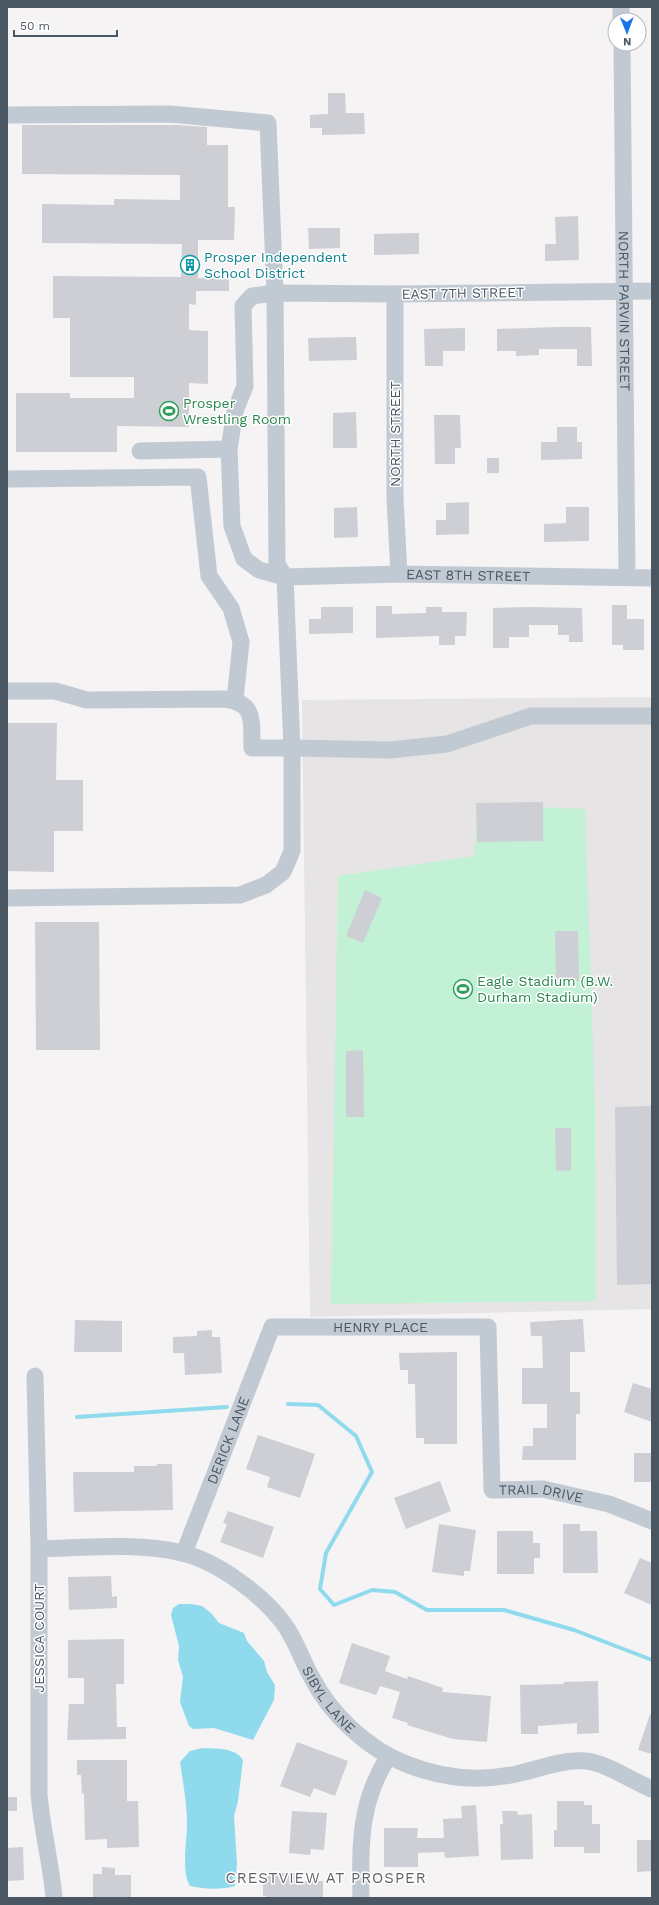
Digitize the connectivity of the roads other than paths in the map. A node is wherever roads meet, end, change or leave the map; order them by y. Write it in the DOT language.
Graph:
graph roads {
  1 [pos="622,52"];
  2 [pos="7,114"];
  3 [pos="623,291"];
  4 [pos="652,291"];
  5 [pos="275,293"];
  6 [pos="395,294"];
  7 [pos="229,449"];
  8 [pos="140,451"];
  9 [pos="7,479"];
  10 [pos="399,574"];
  11 [pos="285,577"];
  12 [pos="626,577"];
  13 [pos="652,578"];
  14 [pos="7,691"];
  15 [pos="235,700"];
  16 [pos="652,716"];
  17 [pos="292,748"];
  18 [pos="7,898"];
  19 [pos="488,1327"];
  20 [pos="272,1328"];
  21 [pos="35,1376"];
  22 [pos="652,1521"];
  23 [pos="39,1549"];
  24 [pos="184,1553"];
  25 [pos="389,1756"];
  26 [pos="652,1789"];
  27 [pos="54,1898"];
  28 [pos="361,1898"];
  1 -- 3 [label="street, NORTH PARVIN STREET"];
  2 -- 5 [label="street"];
  3 -- 4 [label="street, EAST 7TH STREET"];
  3 -- 6 [label="street, EAST 7TH STREET"];
  3 -- 12 [label="street, NORTH PARVIN STREET"];
  5 -- 6 [label="street, EAST 7TH STREET"];
  5 -- 7 [label="street, EAST 7TH STREET"];
  5 -- 11 [label="street"];
  6 -- 10 [label="street, NORTH STREET"];
  7 -- 8 [label="street"];
  7 -- 11 [label="street, EAST 8TH STREET"];
  9 -- 15 [label="street"];
  10 -- 11 [label="street, EAST 8TH STREET"];
  10 -- 12 [label="street, EAST 8TH STREET"];
  11 -- 17 [label="street"];
  12 -- 13 [label="street, EAST 8TH STREET"];
  14 -- 15 [label="street"];
  15 -- 17 [label="street"];
  16 -- 17 [label="street"];
  17 -- 18 [label="street"];
  19 -- 20 [label="street, HENRY PLACE"];
  19 -- 22 [label="street, TRAIL DRIVE"];
  20 -- 24 [label="street, DERICK LANE"];
  21 -- 23 [label="street, JESSICA COURT"];
  23 -- 24 [label="street, SIBYL LANE"];
  23 -- 27 [label="street, JESSICA COURT"];
  24 -- 25 [label="street, SIBYL LANE"];
  25 -- 26 [label="street, SIBYL LANE"];
  25 -- 28 [label="street"];
}
